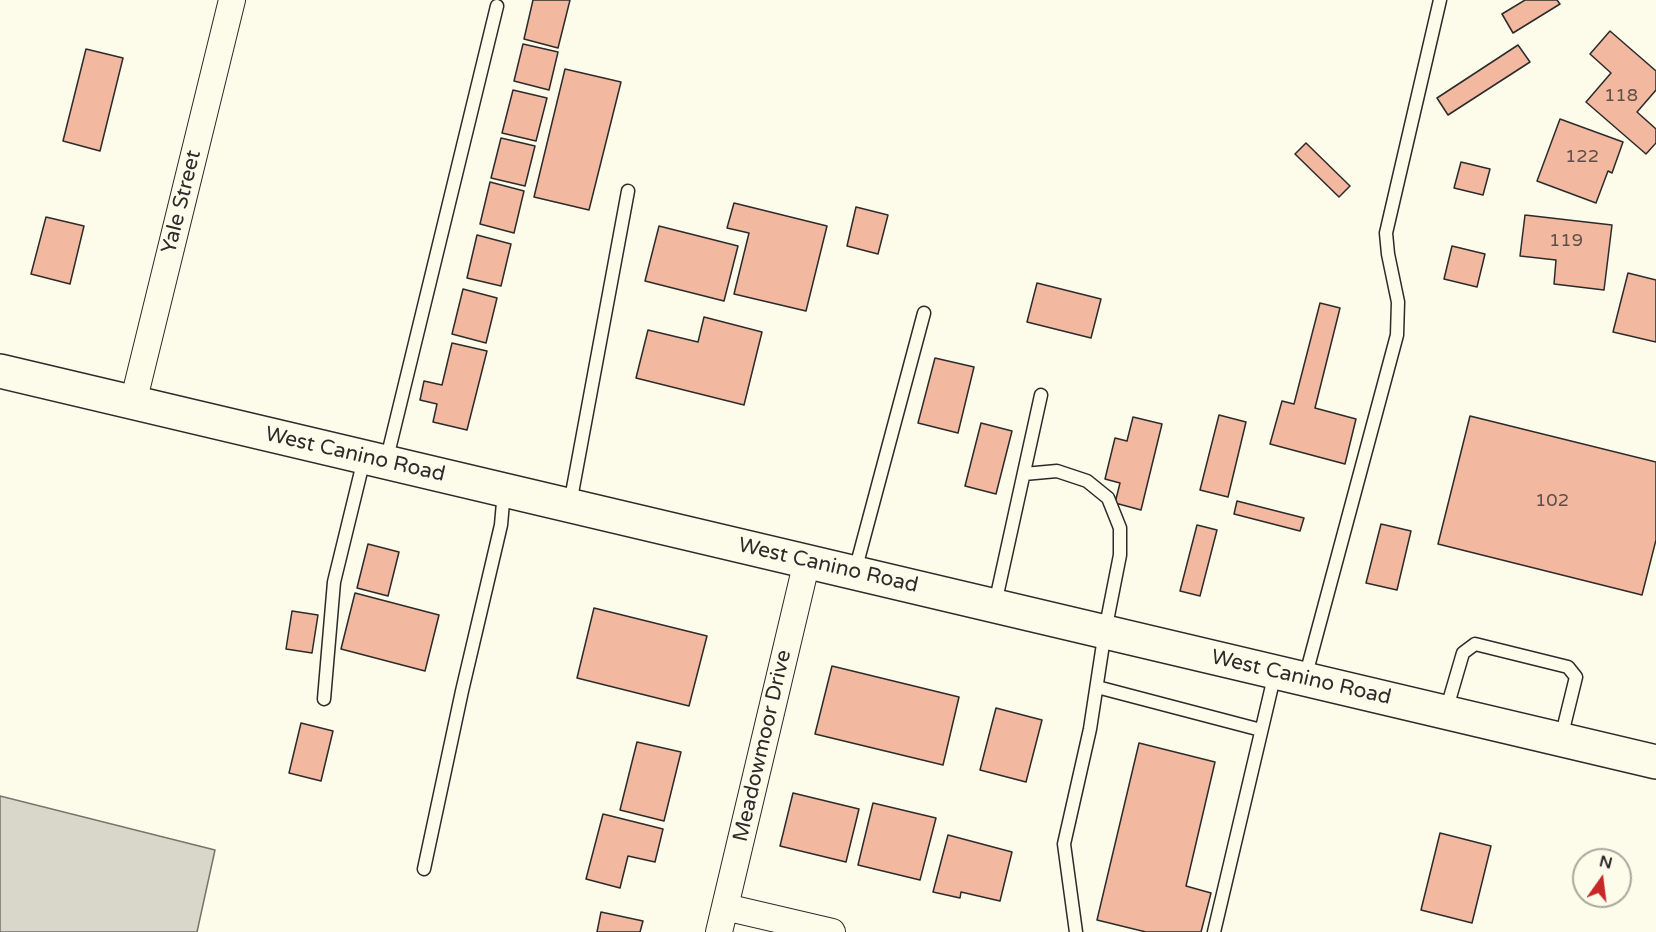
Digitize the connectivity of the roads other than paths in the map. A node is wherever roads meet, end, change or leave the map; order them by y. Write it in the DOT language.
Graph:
graph roads {
  1 [pos="232,0"];
  2 [pos="1440,0"];
  3 [pos="497,6"];
  4 [pos="628,190"];
  5 [pos="924,313"];
  6 [pos="0,371"];
  7 [pos="1041,395"];
  8 [pos="133,403"];
  9 [pos="375,460"];
  10 [pos="1024,474"];
  11 [pos="505,490"];
  12 [pos="570,506"];
  13 [pos="807,561"];
  14 [pos="854,572"];
  15 [pos="995,605"];
  16 [pos="1105,631"];
  17 [pos="1290,675"];
  18 [pos="1096,687"];
  19 [pos="324,699"];
  20 [pos="1446,712"];
  21 [pos="1261,730"];
  22 [pos="1561,739"];
  23 [pos="1656,762"];
  24 [pos="424,870"];
  25 [pos="725,907"];
  26 [pos="719,932"];
  27 [pos="832,932"];
  28 [pos="1076,932"];
  29 [pos="1214,932"];
  1 -- 8 [label="street, Yale Street"];
  2 -- 17 [label="lane"];
  3 -- 9 [label="lane"];
  4 -- 12 [label="lane"];
  5 -- 14 [label="lane"];
  6 -- 8 [label="street, West Canino Road"];
  7 -- 10 [label="lane"];
  8 -- 9 [label="street, West Canino Road"];
  9 -- 11 [label="street, West Canino Road"];
  9 -- 19 [label="lane"];
  10 -- 15 [label="lane"];
  10 -- 16 [label="lane"];
  11 -- 12 [label="street, West Canino Road"];
  11 -- 24 [label="lane"];
  12 -- 13 [label="street, West Canino Road"];
  13 -- 14 [label="street, West Canino Road"];
  13 -- 25 [label="street, Meadowmoor Drive"];
  14 -- 15 [label="street, West Canino Road"];
  15 -- 16 [label="street, West Canino Road"];
  16 -- 17 [label="street, West Canino Road"];
  16 -- 18 [label="lane"];
  17 -- 20 [label="street, West Canino Road"];
  17 -- 21 [label="lane"];
  18 -- 21 [label="lane"];
  18 -- 28 [label="lane"];
  20 -- 22 [label="street, West Canino Road"];
  20 -- 22 [label="lane"];
  21 -- 29 [label="lane"];
  22 -- 23 [label="street, West Canino Road"];
  25 -- 26 [label="street, Meadowmoor Drive"];
  25 -- 27 [label="street"];
}
